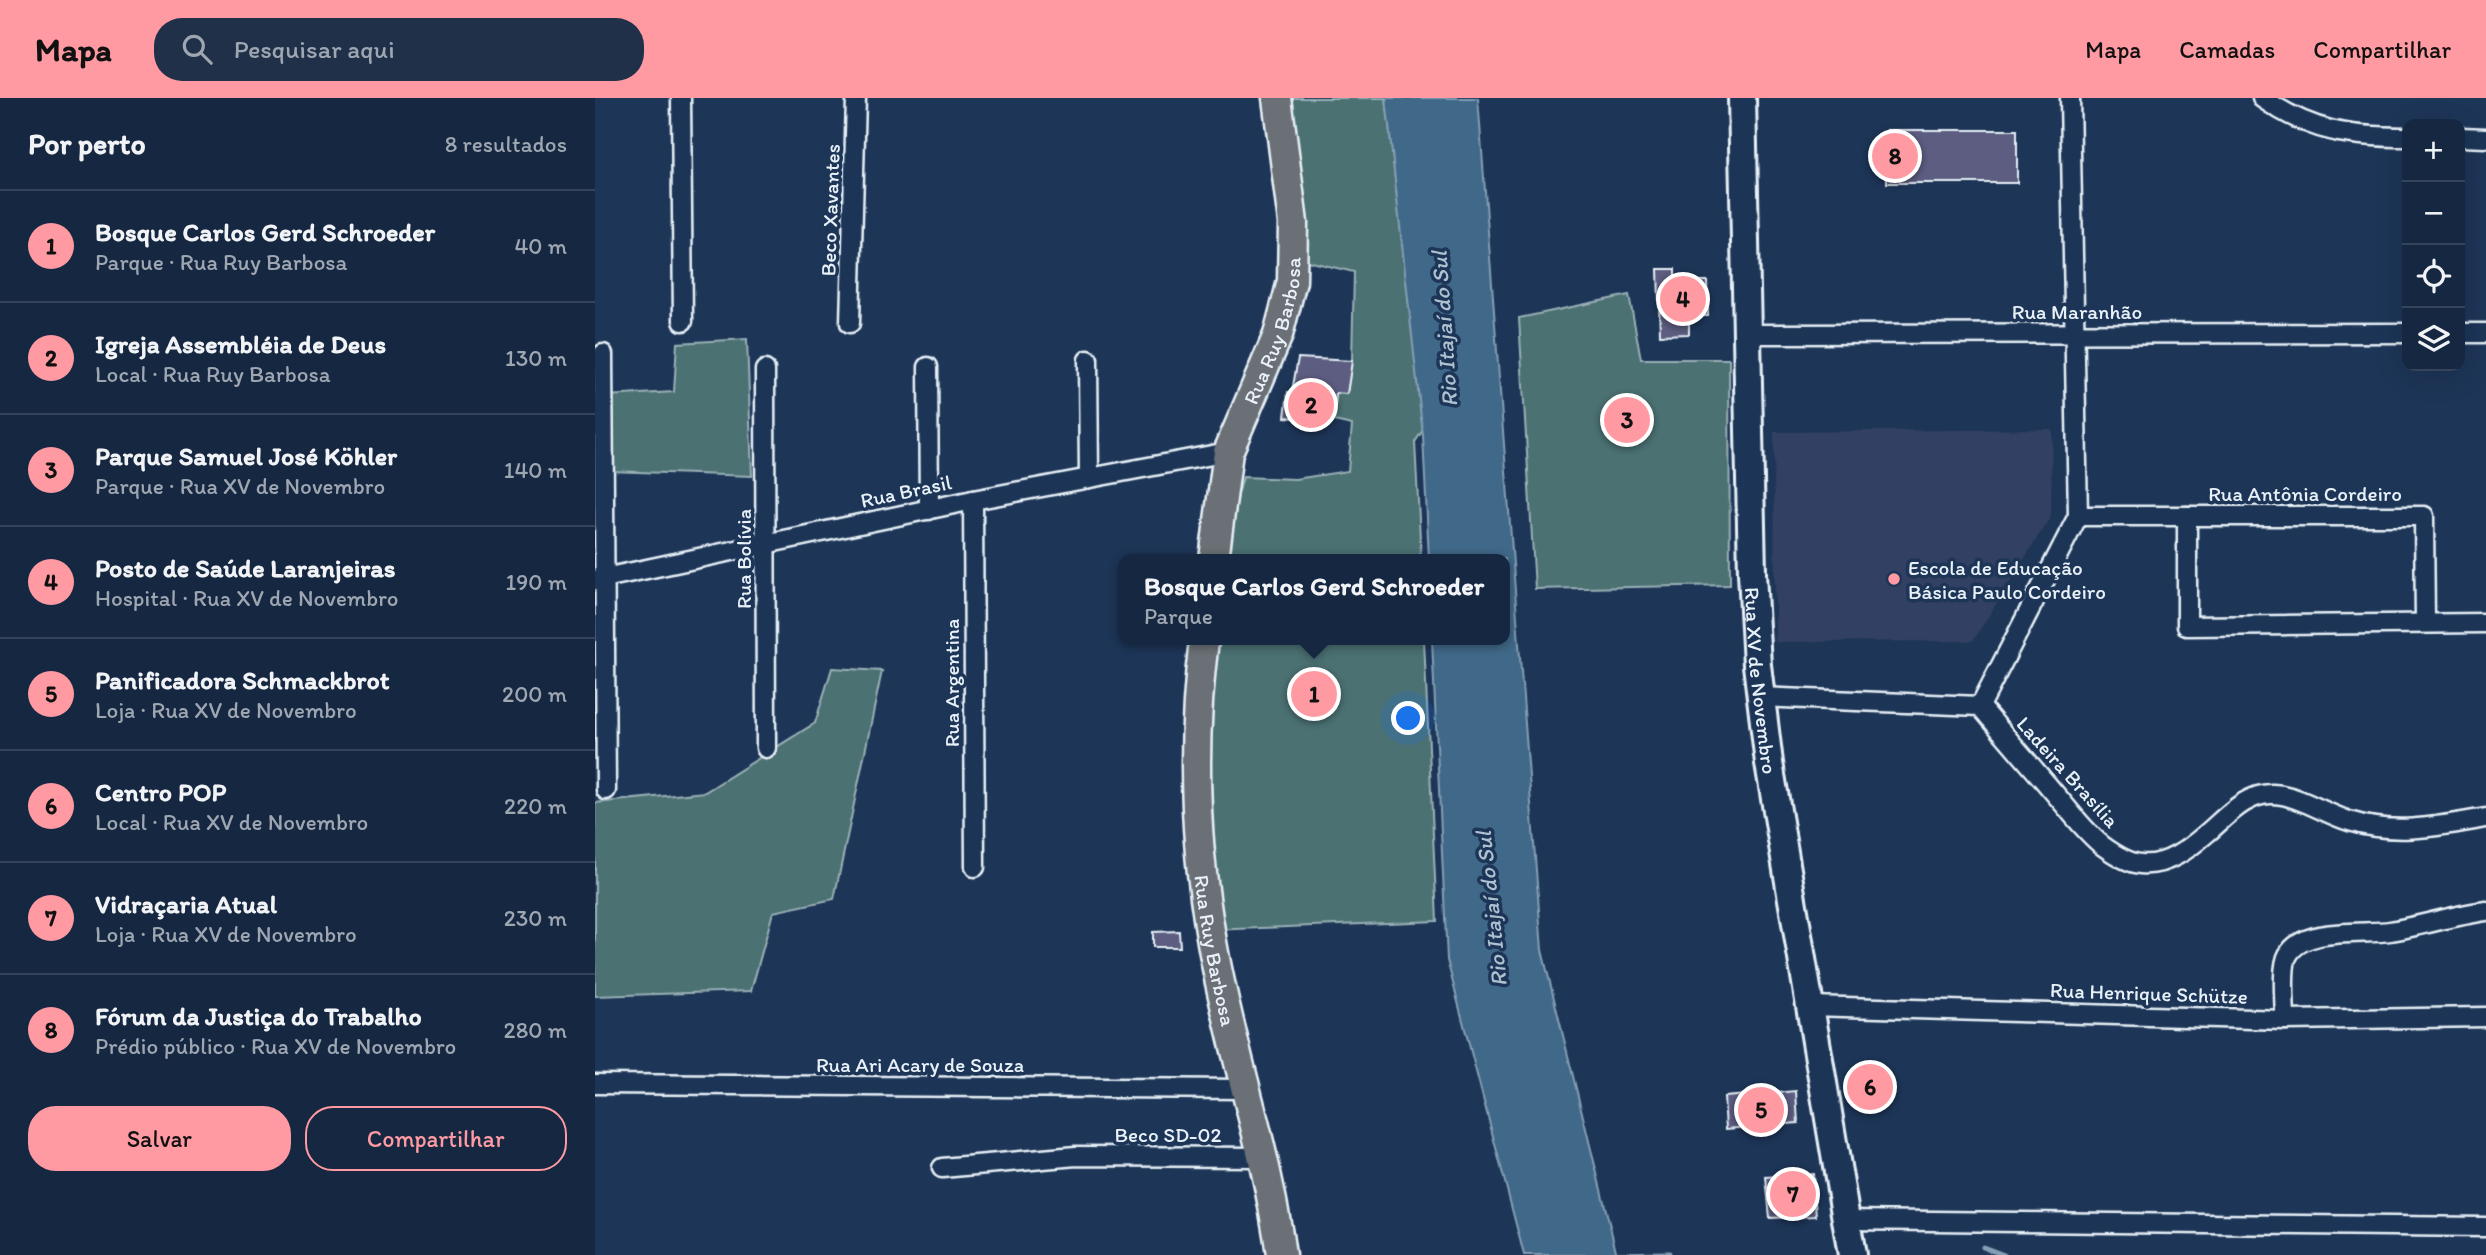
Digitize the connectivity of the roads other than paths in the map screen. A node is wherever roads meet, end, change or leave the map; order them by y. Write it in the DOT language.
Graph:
graph roads {
  1 [pos="681,98"];
  2 [pos="856,98"];
  3 [pos="1277,98"];
  4 [pos="1742,98"];
  5 [pos="2070,98"];
  6 [pos="2262,98"];
  7 [pos="2402,137"];
  8 [pos="2465,137"];
  9 [pos="2486,138"];
  10 [pos="683,321"];
  11 [pos="850,323"];
  12 [pos="2402,333"];
  13 [pos="2465,333"];
  14 [pos="2486,333"];
  15 [pos="1748,334"];
  16 [pos="2074,334"];
  17 [pos="603,354"];
  18 [pos="1088,360"];
  19 [pos="928,367"];
  20 [pos="765,370"];
  21 [pos="1228,452"];
  22 [pos="1089,478"];
  23 [pos="973,500"];
  24 [pos="929,510"];
  25 [pos="2078,516"];
  26 [pos="2187,516"];
  27 [pos="766,545"];
  28 [pos="1215,554"];
  29 [pos="599,580"];
  30 [pos="2486,623"];
  31 [pos="2424,624"];
  32 [pos="1203,645"];
  33 [pos="1760,697"];
  34 [pos="1980,706"];
  35 [pos="766,748"];
  36 [pos="606,790"];
  37 [pos="2486,818"];
  38 [pos="975,867"];
  39 [pos="2486,911"];
  40 [pos="1810,1006"];
  41 [pos="2486,1017"];
  42 [pos="2285,1020"];
  43 [pos="595,1084"];
  44 [pos="1245,1089"];
  45 [pos="1261,1157"];
  46 [pos="942,1168"];
  47 [pos="1846,1220"];
  48 [pos="2485,1227"];
  49 [pos="1281,1255"];
  50 [pos="1852,1255"];
  1 -- 10 [label="street"];
  2 -- 11 [label="street, Beco Xavantes"];
  3 -- 21 [label="main road, Rua Ruy Barbosa"];
  4 -- 15 [label="main road, Rua XV de Novembro"];
  5 -- 16 [label="street"];
  6 -- 7 [label="street"];
  8 -- 9 [label="street"];
  12 -- 16 [label="street, Rua Maranhão"];
  13 -- 14 [label="street"];
  15 -- 16 [label="street, Rua Maranhão"];
  15 -- 33 [label="main road, Rua XV de Novembro"];
  16 -- 25 [label="street"];
  17 -- 29 [label="street"];
  18 -- 22 [label="street"];
  19 -- 24 [label="street"];
  20 -- 27 [label="street, Rua Bolívia"];
  21 -- 22 [label="street, Rua Brasil"];
  21 -- 28 [label="main road, Rua Ruy Barbosa"];
  22 -- 23 [label="street, Rua Brasil"];
  23 -- 24 [label="street, Rua Brasil"];
  23 -- 38 [label="street, Rua Argentina"];
  24 -- 27 [label="street, Rua Brasil"];
  25 -- 26 [label="street, Rua Antônia Cordeiro"];
  25 -- 34 [label="street"];
  26 -- 31 [label="street, Rua Antônia Cordeiro"];
  26 -- 31 [label="street"];
  27 -- 29 [label="street, Rua Brasil"];
  27 -- 35 [label="street, Rua Bolívia"];
  29 -- 36 [label="street"];
  30 -- 31 [label="street"];
  32 -- 44 [label="main road, Rua Ruy Barbosa"];
  33 -- 34 [label="street"];
  33 -- 40 [label="main road, Rua XV de Novembro"];
  34 -- 37 [label="street, Ladeira Brasília"];
  39 -- 42 [label="street"];
  40 -- 42 [label="street, Rua Henrique Schütze"];
  40 -- 47 [label="main road, Rua XV de Novembro"];
  41 -- 42 [label="street, Rua Henrique Schütze"];
  43 -- 44 [label="street, Rua Ari Acary de Souza"];
  44 -- 45 [label="main road, Rua Ruy Barbosa"];
  45 -- 46 [label="street, Beco SD-02"];
  45 -- 49 [label="main road, Rua Ruy Barbosa"];
  47 -- 48 [label="street"];
  47 -- 50 [label="main road, Rua XV de Novembro"];
}
